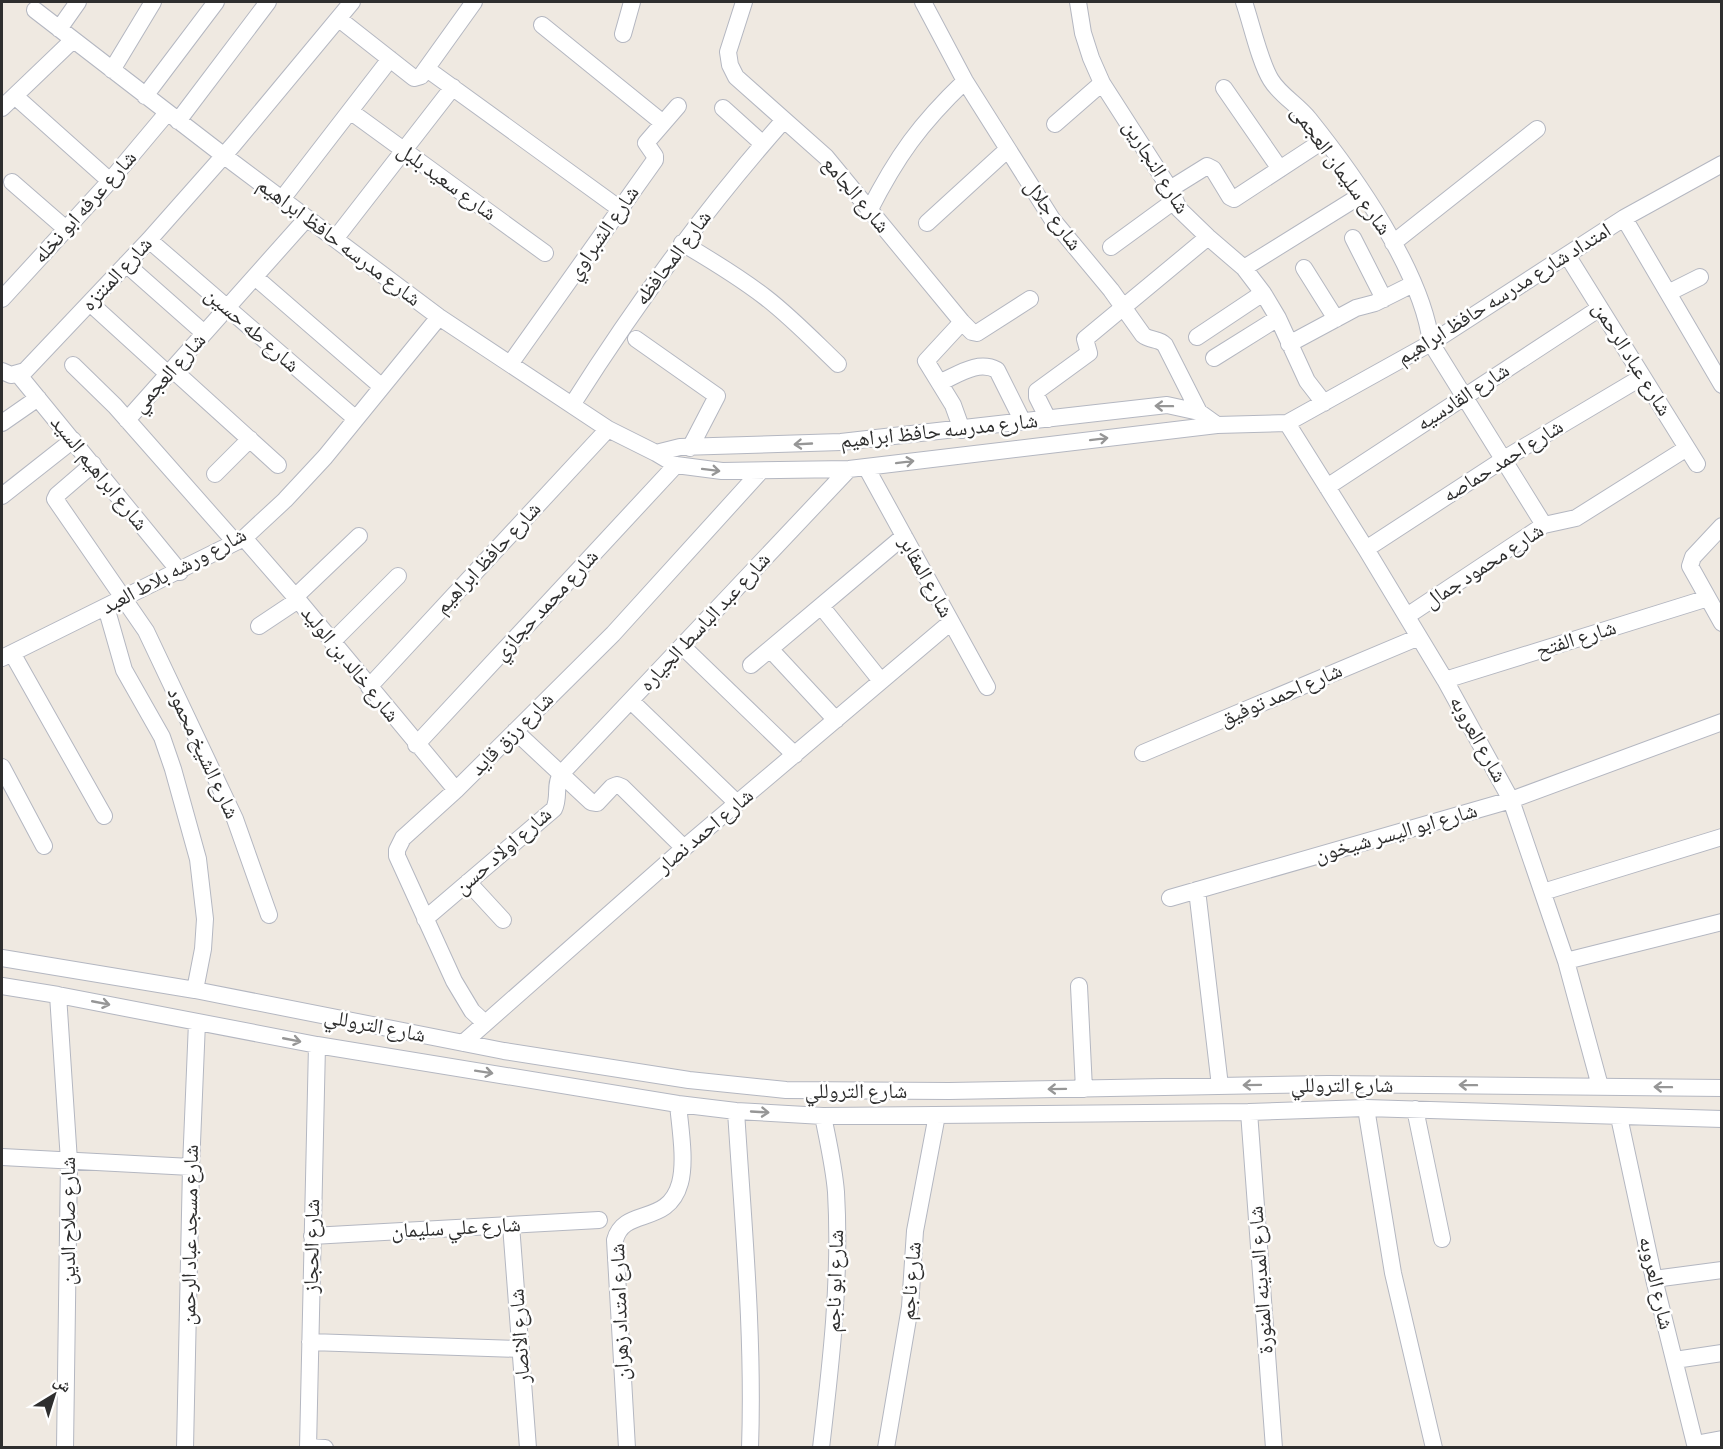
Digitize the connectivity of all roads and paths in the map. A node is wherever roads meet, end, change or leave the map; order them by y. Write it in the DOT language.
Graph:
graph roads {
  1 [pos="78,2"];
  2 [pos="153,2"];
  3 [pos="216,2"];
  4 [pos="268,2"];
  5 [pos="352,2"];
  6 [pos="474,2"];
  7 [pos="632,2"];
  8 [pos="744,2"];
  9 [pos="923,2"];
  10 [pos="1078,2"];
  11 [pos="1244,2"];
  12 [pos="35,10"];
  13 [pos="339,20"];
  14 [pos="542,26"];
  15 [pos="59,29"];
  16 [pos="623,34"];
  17 [pos="74,40"];
  18 [pos="390,59"];
  19 [pos="427,69"];
  20 [pos="112,70"];
  21 [pos="965,81"];
  22 [pos="1102,83"];
  23 [pos="453,87"];
  24 [pos="1224,88"];
  25 [pos="145,96"];
  26 [pos="16,97"];
  27 [pos="678,106"];
  28 [pos="2,108"];
  29 [pos="723,108"];
  30 [pos="350,111"];
  31 [pos="173,117"];
  32 [pos="784,120"];
  33 [pos="663,123"];
  34 [pos="1055,123"];
  35 [pos="1536,129"];
  36 [pos="1324,140"];
  37 [pos="763,144"];
  38 [pos="1008,149"];
  39 [pos="403,150"];
  40 [pos="223,155"];
  41 [pos="1722,164"];
  42 [pos="1280,169"];
  43 [pos="110,181"];
  44 [pos="12,182"];
  45 [pos="1363,194"];
  46 [pos="1172,195"];
  47 [pos="282,199"];
  48 [pos="620,209"];
  49 [pos="869,211"];
  50 [pos="307,218"];
  51 [pos="1624,218"];
  52 [pos="927,223"];
  53 [pos="66,229"];
  54 [pos="1208,237"];
  55 [pos="1353,238"];
  56 [pos="335,239"];
  57 [pos="149,240"];
  58 [pos="682,243"];
  59 [pos="1393,243"];
  60 [pos="1111,248"];
  61 [pos="545,253"];
  62 [pos="1567,255"];
  63 [pos="126,264"];
  64 [pos="1244,268"];
  65 [pos="1304,268"];
  66 [pos="255,277"];
  67 [pos="1700,277"];
  68 [pos="1413,284"];
  69 [pos="1263,293"];
  70 [pos="1668,293"];
  71 [pos="2,299"];
  72 [pos="1030,299"];
  73 [pos="1384,299"];
  74 [pos="90,303"];
  75 [pos="1123,307"];
  76 [pos="227,308"];
  77 [pos="1600,308"];
  78 [pos="439,317"];
  79 [pos="1278,318"];
  80 [pos="1336,319"];
  81 [pos="962,322"];
  82 [pos="204,333"];
  83 [pos="1197,337"];
  84 [pos="636,339"];
  85 [pos="1431,343"];
  86 [pos="1289,344"];
  87 [pos="1214,358"];
  88 [pos="510,364"];
  89 [pos="838,364"];
  90 [pos="74,365"];
  91 [pos="170,372"];
  92 [pos="10,373"];
  93 [pos="1642,377"];
  94 [pos="941,381"];
  95 [pos="1722,385"];
  96 [pos="382,387"];
  97 [pos="1465,396"];
  98 [pos="38,398"];
  99 [pos="1324,403"];
  100 [pos="572,405"];
  101 [pos="1199,412"];
  102 [pos="356,419"];
  103 [pos="1048,419"];
  104 [pos="127,420"];
  105 [pos="1023,422"];
  106 [pos="2,423"];
  107 [pos="1287,423"];
  108 [pos="1217,425"];
  109 [pos="608,429"];
  110 [pos="962,430"];
  111 [pos="250,439"];
  112 [pos="73,440"];
  113 [pos="690,448"];
  114 [pos="1687,448"];
  115 [pos="656,453"];
  116 [pos="1504,459"];
  117 [pos="1697,464"];
  118 [pos="93,465"];
  119 [pos="278,465"];
  120 [pos="676,465"];
  121 [pos="866,467"];
  122 [pos="849,469"];
  123 [pos="760,472"];
  124 [pos="214,474"];
  125 [pos="1327,487"];
  126 [pos="2,496"];
  127 [pos="1544,525"];
  128 [pos="1722,526"];
  129 [pos="359,536"];
  130 [pos="904,536"];
  131 [pos="240,540"];
  132 [pos="1366,549"];
  133 [pos="180,572"];
  134 [pos="398,576"];
  135 [pos="297,598"];
  136 [pos="1708,598"];
  137 [pos="123,599"];
  138 [pos="820,606"];
  139 [pos="106,607"];
  140 [pos="1407,616"];
  141 [pos="951,622"];
  142 [pos="1722,623"];
  143 [pos="259,626"];
  144 [pos="1419,637"];
  145 [pos="332,642"];
  146 [pos="682,646"];
  147 [pos="770,649"];
  148 [pos="7,656"];
  149 [pos="751,665"];
  150 [pos="1445,680"];
  151 [pos="881,681"];
  152 [pos="369,687"];
  153 [pos="987,687"];
  154 [pos="631,700"];
  155 [pos="836,720"];
  156 [pos="1722,722"];
  157 [pos="515,731"];
  158 [pos="416,745"];
  159 [pos="1143,753"];
  160 [pos="795,755"];
  161 [pos="561,774"];
  162 [pos="3,775"];
  163 [pos="456,790"];
  164 [pos="1511,800"];
  165 [pos="737,803"];
  166 [pos="104,816"];
  167 [pos="1722,837"];
  168 [pos="44,846"];
  169 [pos="684,848"];
  170 [pos="468,882"];
  171 [pos="1197,890"];
  172 [pos="1543,892"];
  173 [pos="1170,898"];
  174 [pos="269,915"];
  175 [pos="425,919"];
  176 [pos="503,920"];
  177 [pos="1722,922"];
  178 [pos="2,958"];
  179 [pos="1566,961"];
  180 [pos="2,986"];
  181 [pos="1079,986"];
  182 [pos="195,990"];
  183 [pos="58,995"];
  184 [pos="197,1022"];
  185 [pos="485,1023"];
  186 [pos="463,1043"];
  187 [pos="317,1045"];
  188 [pos="1220,1086"];
  189 [pos="1600,1086"];
  190 [pos="1722,1088"];
  191 [pos="1084,1089"];
  192 [pos="678,1104"];
  193 [pos="1366,1108"];
  194 [pos="1415,1109"];
  195 [pos="736,1111"];
  196 [pos="1249,1112"];
  197 [pos="937,1115"];
  198 [pos="824,1116"];
  199 [pos="1619,1117"];
  200 [pos="1722,1119"];
  201 [pos="2,1157"];
  202 [pos="69,1161"];
  203 [pos="191,1167"];
  204 [pos="599,1220"];
  205 [pos="511,1225"];
  206 [pos="312,1236"];
  207 [pos="1442,1239"];
  208 [pos="1722,1270"];
  209 [pos="1654,1278"];
  210 [pos="310,1342"];
  211 [pos="521,1349"];
  212 [pos="1722,1353"];
  213 [pos="1675,1360"];
  214 [pos="1722,1439"];
  215 [pos="1695,1446"];
  216 [pos="308,1447"];
  217 [pos="65,1448"];
  218 [pos="184,1448"];
  219 [pos="325,1448"];
  220 [pos="528,1448"];
  221 [pos="627,1448"];
  222 [pos="750,1448"];
  223 [pos="821,1448"];
  224 [pos="886,1448"];
  225 [pos="1274,1448"];
  226 [pos="1434,1448"];
  1 -- 15 [label="street"];
  2 -- 20 [label="street"];
  3 -- 25 [label="street"];
  4 -- 31 [label="street, شارع عرفه ابو نخله"];
  5 -- 13 [label="street, شارع المنتزه"];
  6 -- 19 [label="street"];
  7 -- 16 [label="street"];
  8 -- 32 [label="street, شارع الجامع"];
  9 -- 21 [label="street, شارع جلال"];
  10 -- 22 [label="street, شارع النجارين"];
  11 -- 36 [label="street, شارع سليمان العجمى"];
  12 -- 15 [label="street, شارع مدرسه حافظ ابراهيم"];
  13 -- 18 [label="street"];
  13 -- 40 [label="street, شارع المنتزه"];
  14 -- 33 [label="street"];
  15 -- 17 [label="street, شارع مدرسه حافظ ابراهيم"];
  17 -- 20 [label="street, شارع مدرسه حافظ ابراهيم"];
  17 -- 26 [label="street"];
  18 -- 19 [label="street"];
  18 -- 30 [label="street"];
  19 -- 23 [label="street"];
  20 -- 25 [label="street, شارع مدرسه حافظ ابراهيم"];
  21 -- 38 [label="street, شارع جلال"];
  21 -- 49 [label="street"];
  22 -- 34 [label="street"];
  22 -- 46 [label="street, شارع النجارين"];
  23 -- 39 [label="street"];
  23 -- 48 [label="street"];
  24 -- 42 [label="street"];
  25 -- 31 [label="street, شارع مدرسه حافظ ابراهيم"];
  26 -- 28 [label="street"];
  26 -- 43 [label="street"];
  27 -- 33 [label="street, شارع الشبراوي"];
  29 -- 37 [label="street"];
  30 -- 39 [label="street, شارع سعيد بلبل"];
  30 -- 47 [label="street"];
  31 -- 40 [label="street, شارع مدرسه حافظ ابراهيم"];
  31 -- 43 [label="street, شارع عرفه ابو نخله"];
  32 -- 37 [label="street, شارع المحافظه"];
  32 -- 49 [label="street, شارع الجامع"];
  33 -- 48 [label="street, شارع الشبراوي"];
  35 -- 59 [label="street"];
  36 -- 42 [label="street"];
  36 -- 45 [label="street, شارع سليمان العجمى"];
  37 -- 58 [label="street, شارع المحافظه"];
  38 -- 52 [label="street"];
  38 -- 75 [label="street, شارع جلال"];
  39 -- 56 [label="street"];
  39 -- 61 [label="street, شارع سعيد بلبل"];
  40 -- 47 [label="street, شارع مدرسه حافظ ابراهيم"];
  40 -- 57 [label="street, شارع المنتزه"];
  41 -- 51 [label="street, امتداد شارع مدرسه حافظ ابراهيم"];
  42 -- 46 [label="street"];
  43 -- 53 [label="street, شارع عرفه ابو نخله"];
  44 -- 53 [label="street"];
  45 -- 59 [label="street, شارع سليمان العجمى"];
  45 -- 64 [label="street"];
  46 -- 54 [label="street, شارع النجارين"];
  46 -- 60 [label="street"];
  47 -- 50 [label="street, شارع مدرسه حافظ ابراهيم"];
  48 -- 88 [label="street, شارع الشبراوي"];
  49 -- 81 [label="street, شارع الجامع"];
  50 -- 56 [label="street, شارع مدرسه حافظ ابراهيم"];
  50 -- 66 [label="street, شارع العجمي"];
  51 -- 62 [label="street, امتداد شارع مدرسه حافظ ابراهيم"];
  51 -- 70 [label="street"];
  53 -- 71 [label="street, شارع عرفه ابو نخله"];
  54 -- 64 [label="street, شارع النجارين"];
  54 -- 75 [label="street"];
  55 -- 73 [label="street"];
  56 -- 78 [label="street, شارع مدرسه حافظ ابراهيم"];
  57 -- 63 [label="street, شارع المنتزه"];
  57 -- 76 [label="street, شارع طه حسين"];
  58 -- 89 [label="street"];
  58 -- 100 [label="street, شارع المحافظه"];
  59 -- 68 [label="street, شارع سليمان العجمى"];
  62 -- 77 [label="street, شارع عباد الرحمن"];
  62 -- 85 [label="street, امتداد شارع مدرسه حافظ ابراهيم"];
  63 -- 74 [label="street, شارع المنتزه"];
  63 -- 82 [label="street"];
  64 -- 69 [label="street, شارع النجارين"];
  65 -- 80 [label="street"];
  66 -- 76 [label="street, شارع العجمي"];
  66 -- 96 [label="street"];
  67 -- 70 [label="street"];
  68 -- 73 [label="street"];
  68 -- 85 [label="street, شارع سليمان العجمى"];
  69 -- 79 [label="street, شارع النجارين"];
  69 -- 83 [label="street"];
  70 -- 95 [label="street"];
  72 -- 81 [label="street"];
  73 -- 80 [label="street"];
  74 -- 91 [label="street"];
  74 -- 92 [label="street, شارع المنتزه"];
  75 -- 101 [label="street, شارع جلال"];
  75 -- 103 [label="street"];
  76 -- 82 [label="street, شارع العجمي"];
  76 -- 102 [label="street, شارع طه حسين"];
  77 -- 93 [label="street, شارع عباد الرحمن"];
  77 -- 97 [label="street, شارع القادسيه"];
  78 -- 88 [label="street, شارع مدرسه حافظ ابراهيم"];
  78 -- 96 [label="street, شارع ورشه بلاط العبد"];
  79 -- 86 [label="street, شارع النجارين"];
  79 -- 87 [label="street"];
  80 -- 86 [label="street"];
  81 -- 94 [label="street"];
  82 -- 91 [label="street, شارع العجمي"];
  84 -- 113 [label="street"];
  85 -- 97 [label="street"];
  85 -- 99 [label="street, امتداد شارع مدرسه حافظ ابراهيم"];
  86 -- 99 [label="street, شارع النجارين"];
  88 -- 100 [label="street, شارع مدرسه حافظ ابراهيم"];
  90 -- 104 [label="street, شارع خالد بن الوليد"];
  91 -- 104 [label="street, شارع العجمي"];
  91 -- 111 [label="street"];
  92 -- 98 [label="street, شارع ابراهيم السيد"];
  93 -- 114 [label="street, شارع عباد الرحمن"];
  93 -- 116 [label="street, شارع احمد حماصه"];
  94 -- 105 [label="street"];
  94 -- 110 [label="street"];
  96 -- 102 [label="street, شارع ورشه بلاط العبد"];
  97 -- 116 [label="street"];
  97 -- 125 [label="street, شارع القادسيه"];
  98 -- 106 [label="street"];
  98 -- 112 [label="street, شارع ابراهيم السيد"];
  99 -- 107 [label="street, امتداد شارع مدرسه حافظ ابراهيم"];
  100 -- 109 [label="street, شارع مدرسه حافظ ابراهيم"];
  101 -- 103 [label="street, شارع مدرسه حافظ ابراهيم, one-way"];
  101 -- 108 [label="street, شارع مدرسه حافظ ابراهيم"];
  102 -- 131 [label="street, شارع ورشه بلاط العبد"];
  103 -- 105 [label="street, شارع مدرسه حافظ ابراهيم"];
  104 -- 131 [label="street, شارع خالد بن الوليد"];
  105 -- 110 [label="street, شارع مدرسه حافظ ابراهيم"];
  107 -- 108 [label="street, شارع مدرسه حافظ ابراهيم"];
  107 -- 125 [label="street, شارع العروبه"];
  121 -- 108 [label="street, شارع مدرسه حافظ ابراهيم, one-way"];
  109 -- 115 [label="street, شارع مدرسه حافظ ابراهيم"];
  109 -- 152 [label="street, شارع حافظ ابراهيم"];
  110 -- 113 [label="street, شارع مدرسه حافظ ابراهيم, one-way"];
  111 -- 119 [label="street"];
  111 -- 124 [label="street"];
  112 -- 118 [label="street, شارع ابراهيم السيد"];
  112 -- 126 [label="street"];
  113 -- 115 [label="street, شارع مدرسه حافظ ابراهيم"];
  114 -- 117 [label="street, شارع عباد الرحمن"];
  114 -- 127 [label="street, شارع محمود جمال"];
  115 -- 120 [label="street, شارع مدرسه حافظ ابراهيم"];
  116 -- 127 [label="street"];
  116 -- 132 [label="street, شارع احمد حماصه"];
  118 -- 133 [label="street, شارع ابراهيم السيد"];
  118 -- 137 [label="street, شارع الشيخ محمود"];
  120 -- 123 [label="street, شارع مدرسه حافظ ابراهيم, one-way"];
  120 -- 158 [label="street, شارع محمد حجازي"];
  121 -- 122 [label="street, شارع مدرسه حافظ ابراهيم"];
  121 -- 130 [label="street, شارع المقابر"];
  122 -- 123 [label="street, شارع مدرسه حافظ ابراهيم"];
  122 -- 146 [label="street, شارع عبد الباسط الجياره"];
  123 -- 157 [label="street, شارع رزق قايد"];
  125 -- 132 [label="street, شارع العروبه"];
  127 -- 140 [label="street, شارع محمود جمال"];
  128 -- 136 [label="street"];
  129 -- 135 [label="street"];
  130 -- 138 [label="street"];
  130 -- 141 [label="street, شارع المقابر"];
  131 -- 133 [label="street, شارع ورشه بلاط العبد"];
  131 -- 135 [label="street, شارع خالد بن الوليد"];
  132 -- 140 [label="street, شارع العروبه"];
  133 -- 137 [label="street, شارع ورشه بلاط العبد"];
  134 -- 145 [label="street"];
  135 -- 143 [label="street"];
  135 -- 145 [label="street, شارع خالد بن الوليد"];
  136 -- 142 [label="street"];
  136 -- 150 [label="street, شارع الفتح"];
  137 -- 139 [label="street, شارع ورشه بلاط العبد"];
  137 -- 174 [label="street, شارع الشيخ محمود"];
  138 -- 147 [label="street"];
  138 -- 151 [label="street"];
  139 -- 148 [label="street, شارع ورشه بلاط العبد"];
  139 -- 182 [label="street"];
  140 -- 144 [label="street, شارع العروبه"];
  141 -- 151 [label="street, شارع احمد نصار"];
  141 -- 153 [label="street, شارع المقابر"];
  144 -- 150 [label="street, شارع العروبه"];
  144 -- 159 [label="street, شارع احمد توفيق"];
  145 -- 152 [label="street, شارع خالد بن الوليد"];
  146 -- 154 [label="street, شارع عبد الباسط الجياره"];
  146 -- 160 [label="street"];
  147 -- 149 [label="street"];
  147 -- 155 [label="street"];
  148 -- 166 [label="street"];
  150 -- 164 [label="street, شارع العروبه"];
  151 -- 155 [label="street, شارع احمد نصار"];
  152 -- 158 [label="street, شارع خالد بن الوليد"];
  154 -- 161 [label="street, شارع عبد الباسط الجياره"];
  154 -- 165 [label="street"];
  155 -- 160 [label="street, شارع احمد نصار"];
  156 -- 164 [label="street, شارع ابو اليسر شيخون"];
  157 -- 161 [label="street"];
  157 -- 163 [label="street, شارع رزق قايد"];
  158 -- 163 [label="street, شارع خالد بن الوليد"];
  160 -- 165 [label="street, شارع احمد نصار"];
  161 -- 169 [label="street"];
  161 -- 170 [label="street, شارع اولاد حسن"];
  162 -- 168 [label="street"];
  163 -- 175 [label="street, شارع رزق قايد"];
  164 -- 171 [label="street, شارع ابو اليسر شيخون"];
  164 -- 172 [label="street, شارع العروبه"];
  165 -- 169 [label="street, شارع احمد نصار"];
  167 -- 172 [label="street"];
  169 -- 185 [label="street, شارع احمد نصار"];
  170 -- 175 [label="street, شارع اولاد حسن"];
  170 -- 176 [label="street"];
  171 -- 173 [label="street, شارع ابو اليسر شيخون"];
  171 -- 188 [label="street"];
  172 -- 179 [label="street, شارع العروبه"];
  175 -- 185 [label="street, شارع رزق قايد"];
  177 -- 179 [label="street"];
  178 -- 182 [label="street, شارع التروللي"];
  179 -- 189 [label="street, شارع العروبه"];
  180 -- 183 [label="street, شارع التروللي"];
  181 -- 191 [label="street"];
  182 -- 186 [label="street, شارع التروللي"];
  183 -- 184 [label="street, شارع التروللي, one-way"];
  183 -- 202 [label="street, شارع صلاح الدين"];
  184 -- 187 [label="street, شارع التروللي, one-way"];
  184 -- 203 [label="street, شارع مسجد عباد الرحمن"];
  185 -- 186 [label="street, شارع احمد نصار"];
  191 -- 186 [label="street, شارع التروللي, one-way"];
  187 -- 192 [label="street, شارع التروللي, one-way"];
  187 -- 206 [label="street, شارع الحجاز"];
  189 -- 188 [label="street, شارع التروللي, one-way"];
  188 -- 191 [label="street, شارع التروللي"];
  190 -- 189 [label="street, شارع التروللي, one-way"];
  192 -- 195 [label="street, شارع التروللي"];
  192 -- 221 [label="street, شارع امتداد زهران"];
  193 -- 194 [label="street, شارع التروللي"];
  193 -- 196 [label="street, شارع التروللي"];
  193 -- 226 [label="street"];
  194 -- 199 [label="street, شارع التروللي"];
  194 -- 207 [label="street"];
  195 -- 198 [label="street, شارع التروللي, one-way"];
  195 -- 222 [label="street"];
  196 -- 197 [label="street, شارع التروللي"];
  196 -- 225 [label="street, شارع المدينه المنورة"];
  197 -- 198 [label="street, شارع التروللي"];
  197 -- 224 [label="street, شارع ناجم"];
  198 -- 223 [label="street, شارع ابو ناجم"];
  199 -- 200 [label="street, شارع التروللي"];
  199 -- 209 [label="street, شارع العروبه"];
  201 -- 202 [label="street"];
  202 -- 203 [label="street"];
  202 -- 217 [label="street, شارع صلاح الدين"];
  203 -- 218 [label="street, شارع مسجد عباد الرحمن"];
  204 -- 205 [label="street, شارع علي سليمان"];
  205 -- 206 [label="street, شارع علي سليمان"];
  205 -- 211 [label="street, شارع الانصار"];
  206 -- 210 [label="street, شارع الحجاز"];
  208 -- 209 [label="street"];
  209 -- 213 [label="street, شارع العروبه"];
  210 -- 211 [label="street"];
  210 -- 216 [label="street, شارع الحجاز"];
  211 -- 220 [label="street, شارع الانصار"];
  212 -- 213 [label="street"];
  213 -- 215 [label="street, شارع العروبه"];
  214 -- 215 [label="street"];
  216 -- 219 [label="street"];
}
